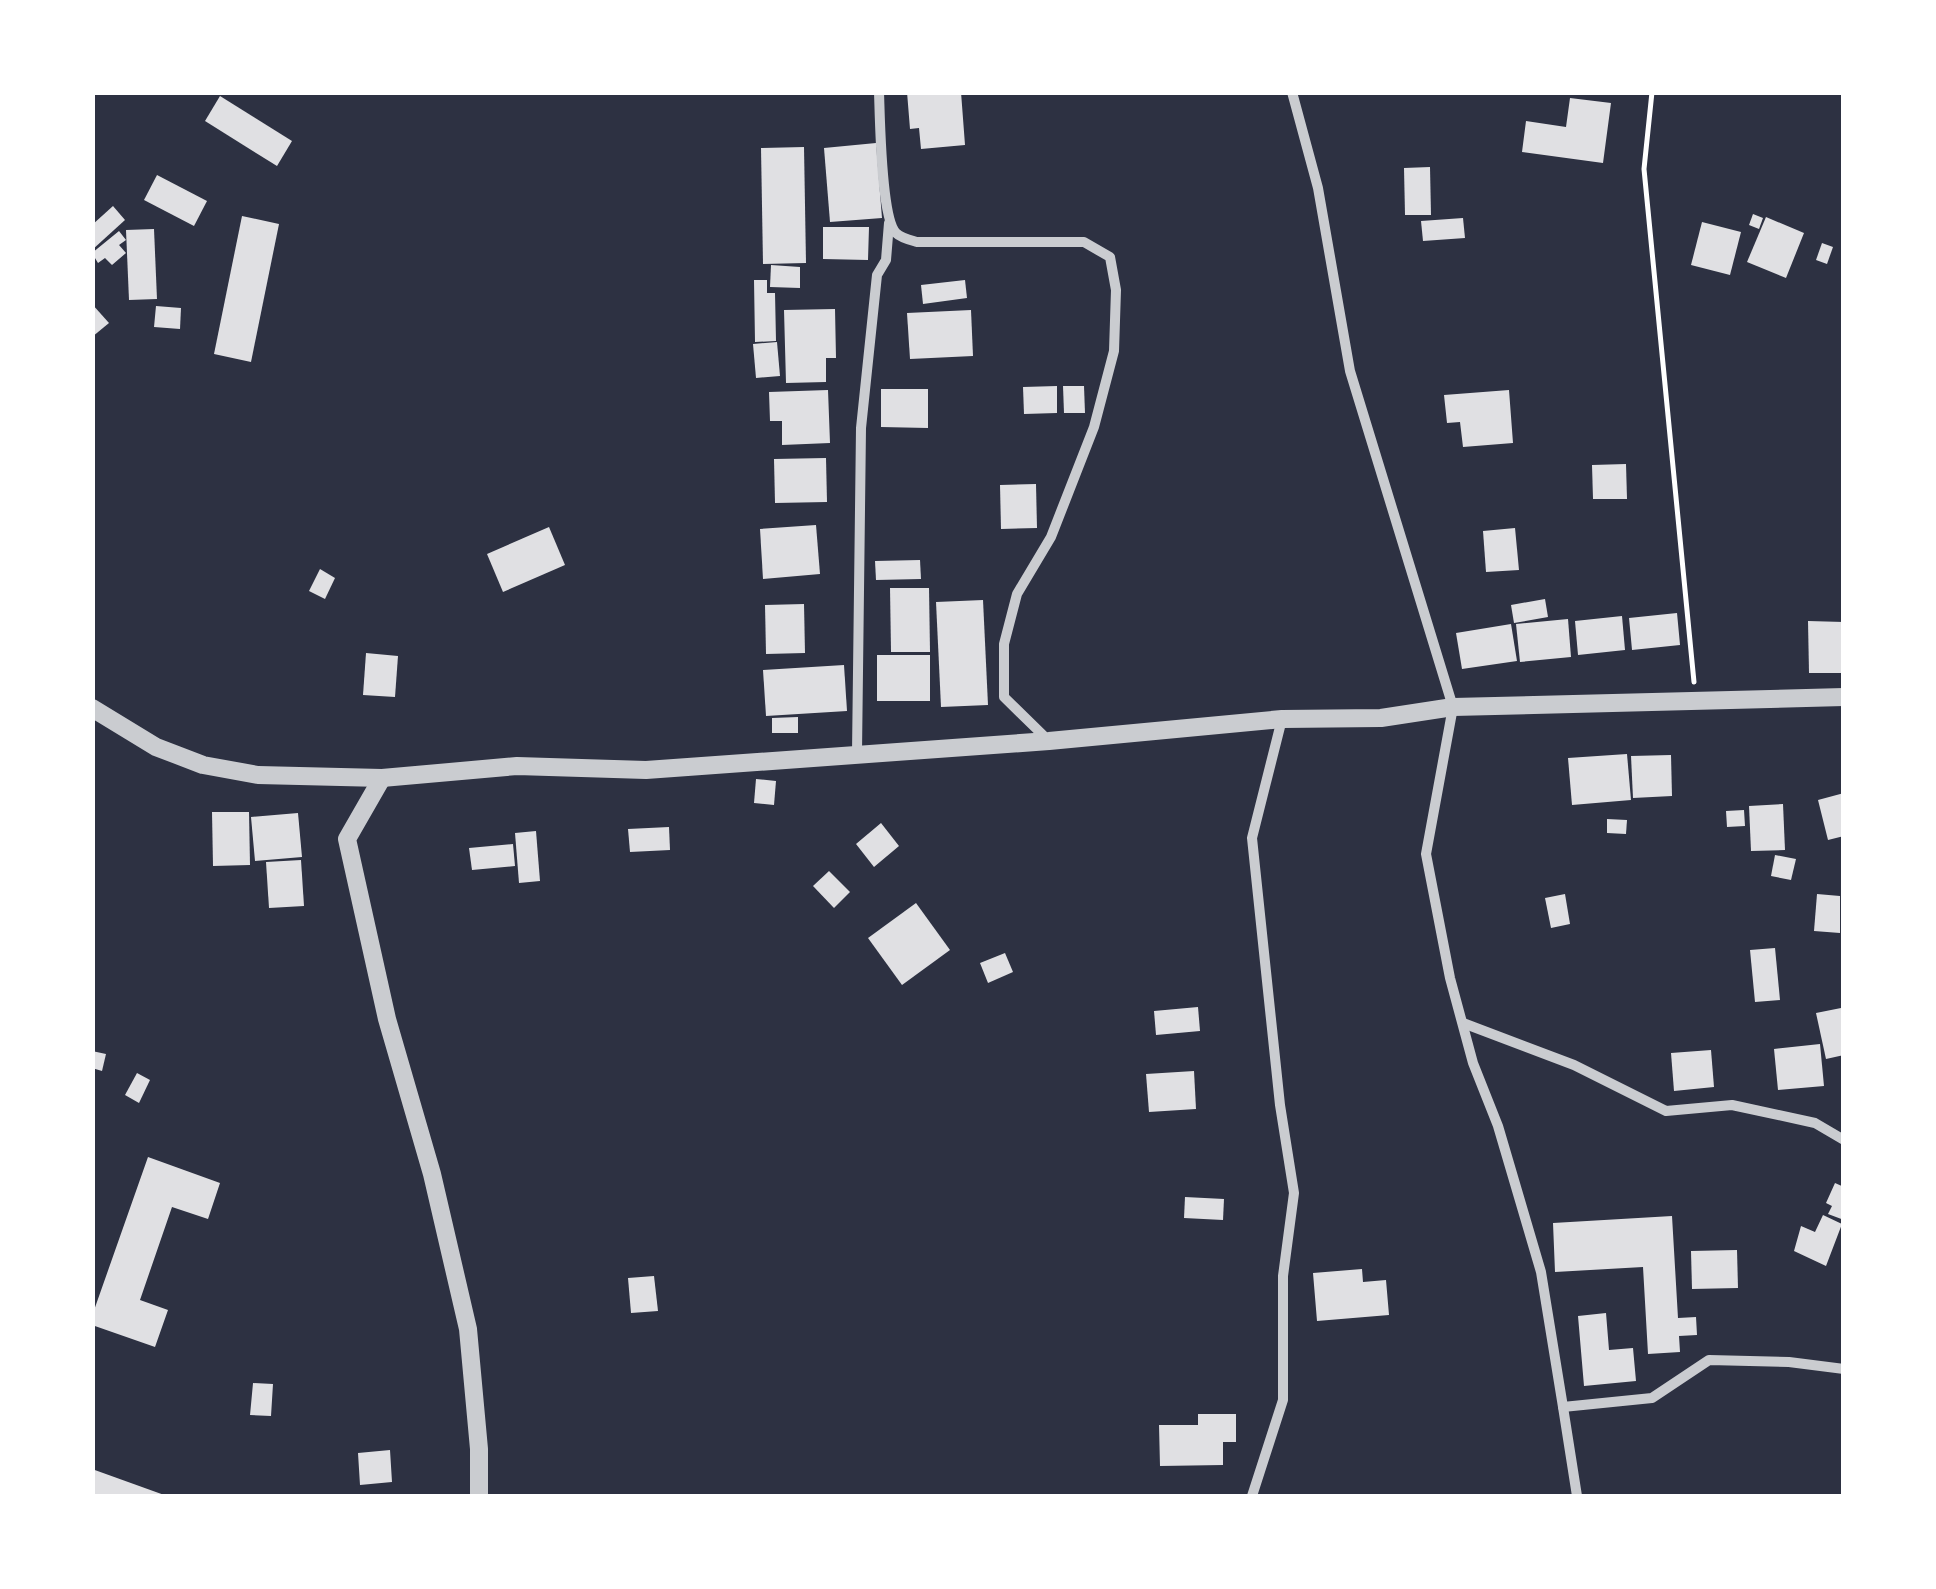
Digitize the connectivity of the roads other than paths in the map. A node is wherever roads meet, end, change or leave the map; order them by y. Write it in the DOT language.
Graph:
graph roads {
  1 [pos="879,92"];
  2 [pos="1292,92"];
  3 [pos="889,223"];
  4 [pos="1844,697"];
  5 [pos="1453,706"];
  6 [pos="92,708"];
  7 [pos="1282,719"];
  8 [pos="1048,741"];
  9 [pos="857,753"];
  10 [pos="382,778"];
  11 [pos="1462,1023"];
  12 [pos="1844,1140"];
  13 [pos="1844,1369"];
  14 [pos="1563,1407"];
  15 [pos="479,1496"];
  16 [pos="1252,1496"];
  17 [pos="1577,1496"];
  1 -- 3 [label="street"];
  2 -- 5 [label="street"];
  3 -- 8 [label="street"];
  3 -- 9 [label="street"];
  4 -- 5 [label="street"];
  5 -- 7 [label="street"];
  5 -- 11 [label="street"];
  6 -- 10 [label="street"];
  7 -- 8 [label="street"];
  7 -- 16 [label="street"];
  8 -- 9 [label="street"];
  9 -- 10 [label="street"];
  10 -- 15 [label="street"];
  11 -- 12 [label="street"];
  11 -- 14 [label="street"];
  13 -- 14 [label="street"];
  14 -- 17 [label="street"];
}
